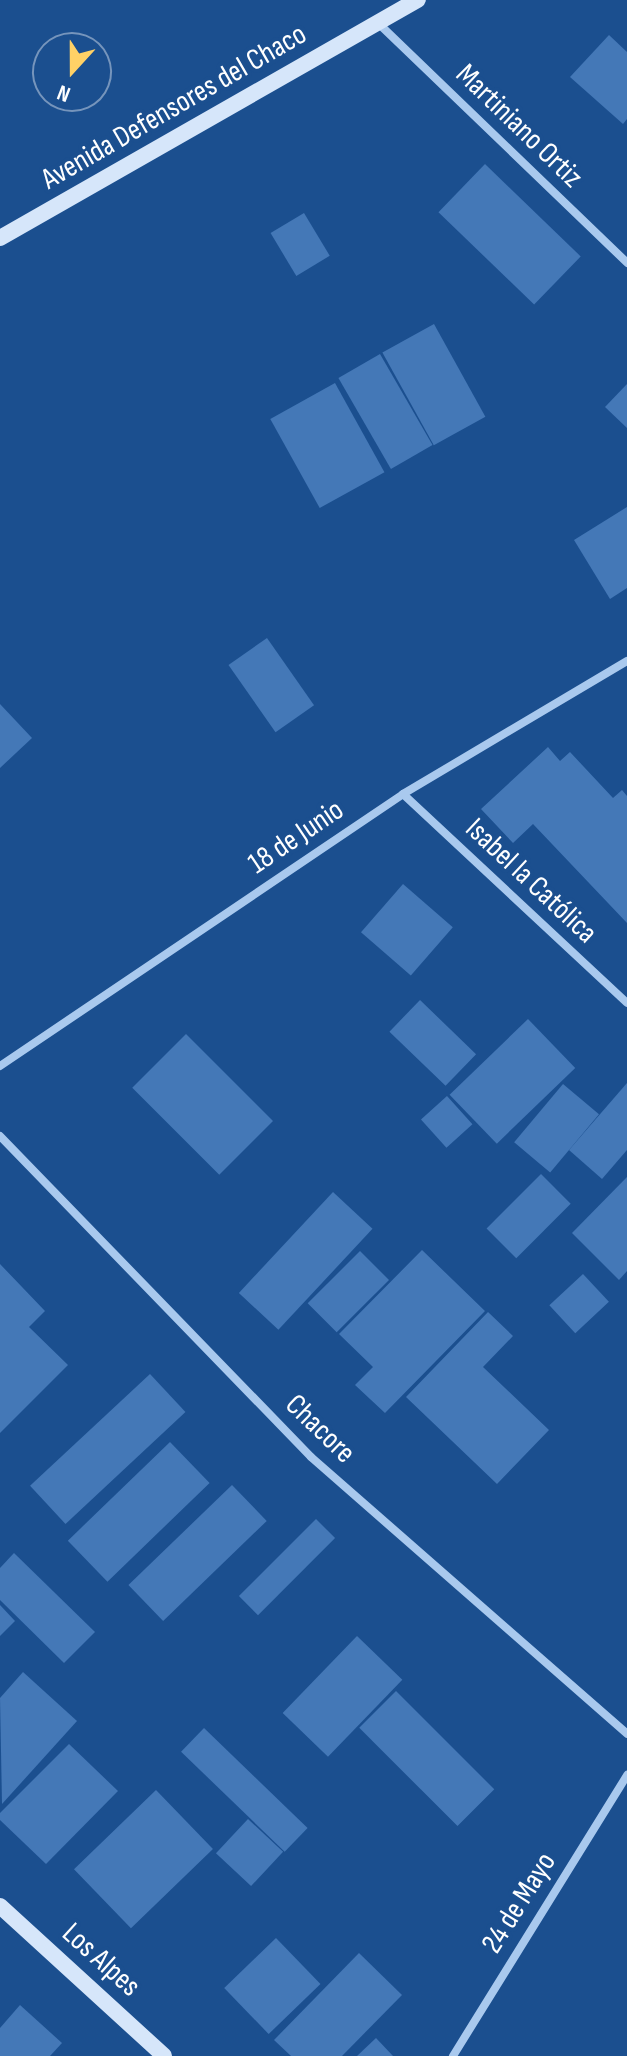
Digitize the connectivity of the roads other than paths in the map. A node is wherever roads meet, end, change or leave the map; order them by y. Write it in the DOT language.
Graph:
graph roads {
  1 [pos="418,0"];
  2 [pos="378,23"];
  3 [pos="0,238"];
  4 [pos="627,263"];
  5 [pos="627,661"];
  6 [pos="403,794"];
  7 [pos="627,1003"];
  8 [pos="0,1066"];
  9 [pos="0,1136"];
  10 [pos="627,1734"];
  11 [pos="627,1775"];
  12 [pos="0,1906"];
  13 [pos="164,2056"];
  14 [pos="453,2056"];
  1 -- 2 [label="main road, Avenida Defensores del Chaco"];
  2 -- 3 [label="main road, Avenida Defensores del Chaco"];
  2 -- 4 [label="street, Martiniano Ortiz"];
  5 -- 6 [label="street, 18 de Junio"];
  6 -- 7 [label="street, Isabel la Católica"];
  6 -- 8 [label="street, 18 de Junio"];
  9 -- 10 [label="street, Chacore"];
  11 -- 14 [label="street, 24 de Mayo"];
  12 -- 13 [label="main road, Los Alpes"];
}
